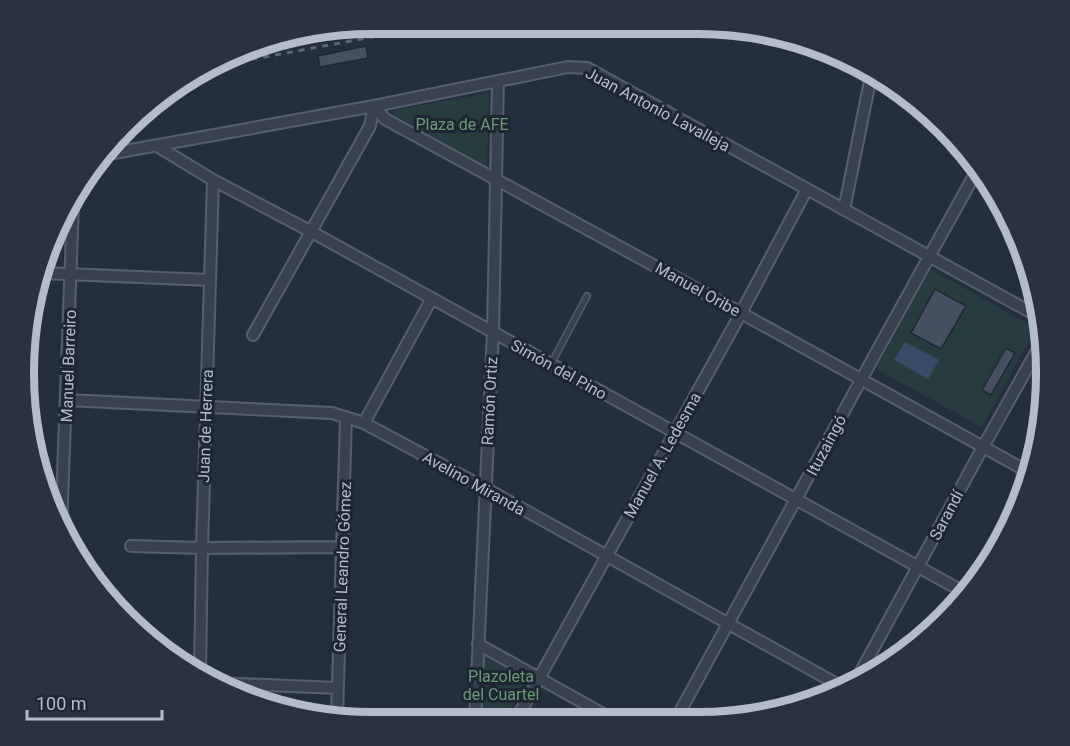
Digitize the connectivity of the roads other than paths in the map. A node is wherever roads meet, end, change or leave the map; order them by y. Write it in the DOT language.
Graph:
graph roads {
  1 [pos="498,81"];
  2 [pos="870,82"];
  3 [pos="374,106"];
  4 [pos="157,146"];
  5 [pos="117,153"];
  6 [pos="973,177"];
  7 [pos="496,178"];
  8 [pos="213,180"];
  9 [pos="807,189"];
  10 [pos="844,210"];
  11 [pos="73,217"];
  12 [pos="310,231"];
  13 [pos="929,256"];
  14 [pos="49,273"];
  15 [pos="71,274"];
  16 [pos="210,280"];
  17 [pos="587,296"];
  18 [pos="432,298"];
  19 [pos="1030,311"];
  20 [pos="741,313"];
  21 [pos="493,332"];
  22 [pos="253,334"];
  23 [pos="1035,354"];
  24 [pos="551,364"];
  25 [pos="861,380"];
  26 [pos="67,400"];
  27 [pos="206,406"];
  28 [pos="346,417"];
  29 [pos="364,423"];
  30 [pos="675,432"];
  31 [pos="983,447"];
  32 [pos="1022,468"];
  33 [pos="485,488"];
  34 [pos="796,500"];
  35 [pos="63,509"];
  36 [pos="131,546"];
  37 [pos="343,547"];
  38 [pos="202,548"];
  39 [pos="606,556"];
  40 [pos="919,567"];
  41 [pos="958,589"];
  42 [pos="728,624"];
  43 [pos="478,644"];
  44 [pos="200,664"];
  45 [pos="863,668"];
  46 [pos="539,678"];
  47 [pos="834,683"];
  48 [pos="238,684"];
  49 [pos="338,688"];
  50 [pos="337,710"];
  51 [pos="475,712"];
  52 [pos="520,712"];
  53 [pos="600,712"];
  54 [pos="680,712"];
  1 -- 3 [label="street, Juan Antonio Lavalleja"];
  1 -- 7 [label="street, Ramón Ortiz"];
  1 -- 9 [label="street, Juan Antonio Lavalleja"];
  2 -- 10 [label="street"];
  3 -- 4 [label="street, Juan Antonio Lavalleja"];
  3 -- 7 [label="street, Manuel Oribe"];
  3 -- 12 [label="street"];
  4 -- 5 [label="street, Juan Antonio Lavalleja"];
  4 -- 8 [label="street, Simón del Pino"];
  6 -- 13 [label="street, Ituzaingó"];
  7 -- 20 [label="street, Manuel Oribe"];
  7 -- 21 [label="street, Ramón Ortiz"];
  8 -- 12 [label="street, Simón del Pino"];
  8 -- 16 [label="street, Juan de Herrera"];
  9 -- 10 [label="street, Juan Antonio Lavalleja"];
  9 -- 20 [label="street, Manuel A. Ledesma"];
  10 -- 13 [label="street, Juan Antonio Lavalleja"];
  11 -- 15 [label="street, Manuel Barreiro"];
  12 -- 18 [label="street, Simón del Pino"];
  12 -- 22 [label="street"];
  13 -- 19 [label="street, Juan Antonio Lavalleja"];
  13 -- 25 [label="street, Ituzaingó"];
  14 -- 15 [label="street"];
  15 -- 16 [label="street"];
  15 -- 26 [label="street, Manuel Barreiro"];
  16 -- 27 [label="street, Juan de Herrera"];
  17 -- 24 [label="lane"];
  18 -- 21 [label="street, Simón del Pino"];
  18 -- 29 [label="street"];
  20 -- 25 [label="street, Manuel Oribe"];
  20 -- 30 [label="street, Manuel A. Ledesma"];
  21 -- 24 [label="street, Simón del Pino"];
  21 -- 33 [label="street, Ramón Ortiz"];
  23 -- 31 [label="street, Sarandí"];
  24 -- 30 [label="street, Simón del Pino"];
  25 -- 31 [label="street, Manuel Oribe"];
  25 -- 34 [label="street, Ituzaingó"];
  26 -- 27 [label="street, Avelino Miranda"];
  26 -- 35 [label="street, Manuel Barreiro"];
  27 -- 28 [label="street, Avelino Miranda"];
  27 -- 38 [label="street, Juan de Herrera"];
  28 -- 29 [label="street, Avelino Miranda"];
  28 -- 37 [label="street, General Leandro Gómez"];
  29 -- 33 [label="street, Avelino Miranda"];
  30 -- 34 [label="street, Simón del Pino"];
  30 -- 39 [label="street, Manuel A. Ledesma"];
  31 -- 32 [label="street, Manuel Oribe"];
  31 -- 40 [label="street, Sarandí"];
  33 -- 39 [label="street, Avelino Miranda"];
  33 -- 43 [label="street, Ramón Ortiz"];
  34 -- 40 [label="street, Simón del Pino"];
  34 -- 42 [label="street, Ituzaingó"];
  36 -- 38 [label="street"];
  37 -- 38 [label="street"];
  37 -- 49 [label="street, General Leandro Gómez"];
  38 -- 44 [label="street, Juan de Herrera"];
  39 -- 42 [label="street, Avelino Miranda"];
  39 -- 46 [label="street, Manuel A. Ledesma"];
  40 -- 41 [label="street, Simón del Pino"];
  40 -- 45 [label="street, Sarandí"];
  42 -- 47 [label="street, Avelino Miranda"];
  42 -- 54 [label="street, Ituzaingó"];
  43 -- 46 [label="street"];
  43 -- 51 [label="street, Ramón Ortiz"];
  46 -- 52 [label="street, Manuel A. Ledesma"];
  46 -- 53 [label="street"];
  48 -- 49 [label="street"];
  49 -- 50 [label="street, General Leandro Gómez"];
}
